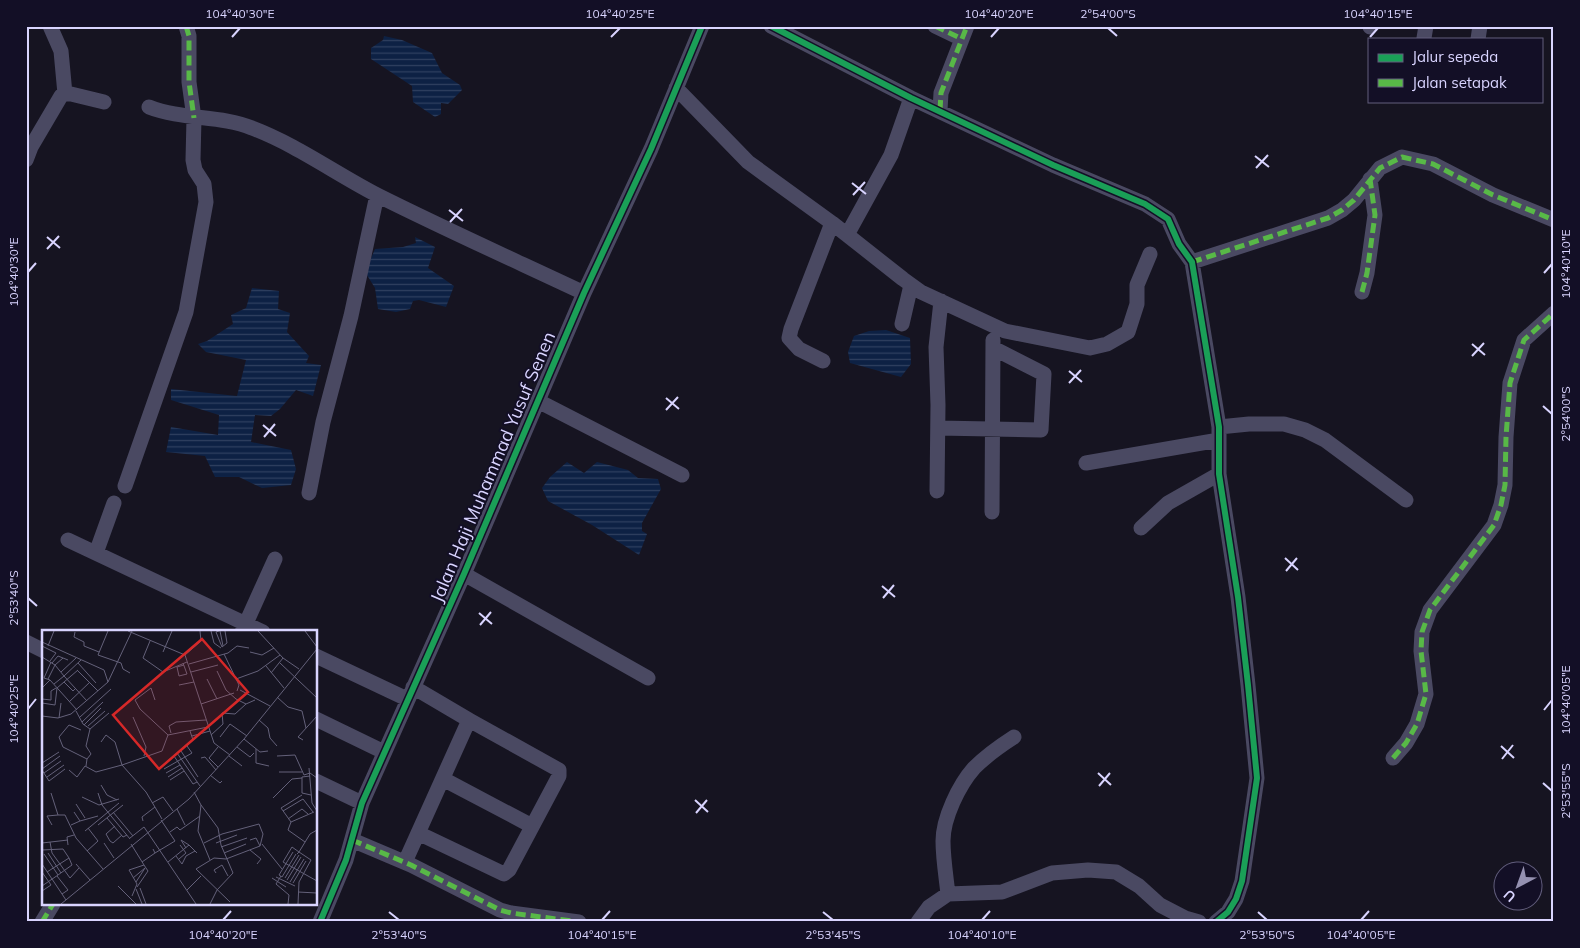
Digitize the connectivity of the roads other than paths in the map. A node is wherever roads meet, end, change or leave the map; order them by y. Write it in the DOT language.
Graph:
graph roads {
  1 [pos="50,26"];
  2 [pos="186,26"];
  3 [pos="702,26"];
  4 [pos="771,26"];
  5 [pos="935,26"];
  6 [pos="965,32"];
  7 [pos="676,88"];
  8 [pos="66,94"];
  9 [pos="911,98"];
  10 [pos="104,102"];
  11 [pos="149,107"];
  12 [pos="940,110"];
  13 [pos="194,118"];
  14 [pos="26,160"];
  15 [pos="1370,179"];
  16 [pos="377,195"];
  17 [pos="1554,220"];
  18 [pos="832,222"];
  19 [pos="847,235"];
  20 [pos="1150,254"];
  21 [pos="1192,262"];
  22 [pos="911,285"];
  23 [pos="1362,292"];
  24 [pos="584,293"];
  25 [pos="941,301"];
  26 [pos="1554,313"];
  27 [pos="902,324"];
  28 [pos="993,326"];
  29 [pos="993,348"];
  30 [pos="823,361"];
  31 [pos="538,401"];
  32 [pos="938,428"];
  33 [pos="993,430"];
  34 [pos="1219,434"];
  35 [pos="1086,463"];
  36 [pos="1219,474"];
  37 [pos="682,475"];
  38 [pos="125,486"];
  39 [pos="937,491"];
  40 [pos="309,493"];
  41 [pos="1406,500"];
  42 [pos="114,503"];
  43 [pos="992,512"];
  44 [pos="1142,528"];
  45 [pos="68,540"];
  46 [pos="96,553"];
  47 [pos="275,559"];
  48 [pos="464,574"];
  49 [pos="244,628"];
  50 [pos="26,642"];
  51 [pos="42,650"];
  52 [pos="318,657"];
  53 [pos="648,678"];
  54 [pos="410,693"];
  55 [pos="318,720"];
  56 [pos="469,720"];
  57 [pos="1014,737"];
  58 [pos="384,752"];
  59 [pos="1393,758"];
  60 [pos="443,778"];
  61 [pos="318,783"];
  62 [pos="362,803"];
  63 [pos="532,826"];
  64 [pos="418,833"];
  65 [pos="352,840"];
  66 [pos="405,862"];
  67 [pos="948,894"];
  68 [pos="53,906"];
  69 [pos="42,922"];
  70 [pos="320,922"];
  71 [pos="579,922"];
  72 [pos="918,922"];
  73 [pos="1199,922"];
  74 [pos="1216,922"];
  1 -- 8 [label="street"];
  2 -- 13 [label="street"];
  3 -- 7 [label="street, Jalan Haji Muhammad Yusuf Senen"];
  4 -- 9 [label="street"];
  5 -- 6 [label="street"];
  6 -- 12 [label="street"];
  7 -- 18 [label="street"];
  7 -- 24 [label="street, Jalan Haji Muhammad Yusuf Senen"];
  8 -- 10 [label="street"];
  8 -- 14 [label="street"];
  9 -- 12 [label="street"];
  9 -- 19 [label="street"];
  11 -- 13 [label="street"];
  12 -- 21 [label="street"];
  13 -- 16 [label="street"];
  13 -- 38 [label="street"];
  15 -- 17 [label="street"];
  15 -- 21 [label="street"];
  15 -- 23 [label="street"];
  16 -- 24 [label="street"];
  16 -- 40 [label="street"];
  18 -- 19 [label="street"];
  18 -- 30 [label="street"];
  19 -- 22 [label="street"];
  20 -- 28 [label="street"];
  21 -- 34 [label="street"];
  22 -- 25 [label="street"];
  22 -- 27 [label="street"];
  24 -- 31 [label="street, Jalan Haji Muhammad Yusuf Senen"];
  25 -- 28 [label="street"];
  25 -- 32 [label="street"];
  26 -- 59 [label="street"];
  28 -- 29 [label="street"];
  29 -- 33 [label="street"];
  29 -- 33 [label="street"];
  31 -- 37 [label="street"];
  31 -- 48 [label="street, Jalan Haji Muhammad Yusuf Senen"];
  32 -- 33 [label="street"];
  32 -- 39 [label="street"];
  33 -- 43 [label="street"];
  34 -- 35 [label="street"];
  34 -- 36 [label="street"];
  34 -- 41 [label="street"];
  36 -- 44 [label="street"];
  36 -- 74 [label="street"];
  42 -- 46 [label="street"];
  45 -- 46 [label="street"];
  46 -- 49 [label="street"];
  47 -- 49 [label="street"];
  48 -- 53 [label="street"];
  48 -- 54 [label="street, Jalan Haji Muhammad Yusuf Senen"];
  50 -- 51 [label="street"];
  52 -- 54 [label="street"];
  54 -- 56 [label="street"];
  54 -- 58 [label="street, Jalan Haji Muhammad Yusuf Senen"];
  55 -- 58 [label="street"];
  56 -- 60 [label="street"];
  56 -- 63 [label="street"];
  57 -- 67 [label="street"];
  58 -- 62 [label="street, Jalan Haji Muhammad Yusuf Senen"];
  60 -- 63 [label="street"];
  60 -- 64 [label="street"];
  61 -- 62 [label="street"];
  62 -- 65 [label="street, Jalan Haji Muhammad Yusuf Senen"];
  63 -- 64 [label="street"];
  64 -- 66 [label="street"];
  65 -- 66 [label="street"];
  65 -- 70 [label="street, Jalan Haji Muhammad Yusuf Senen"];
  66 -- 71 [label="street"];
  67 -- 72 [label="street"];
  67 -- 73 [label="street"];
  68 -- 69 [label="street"];
}
